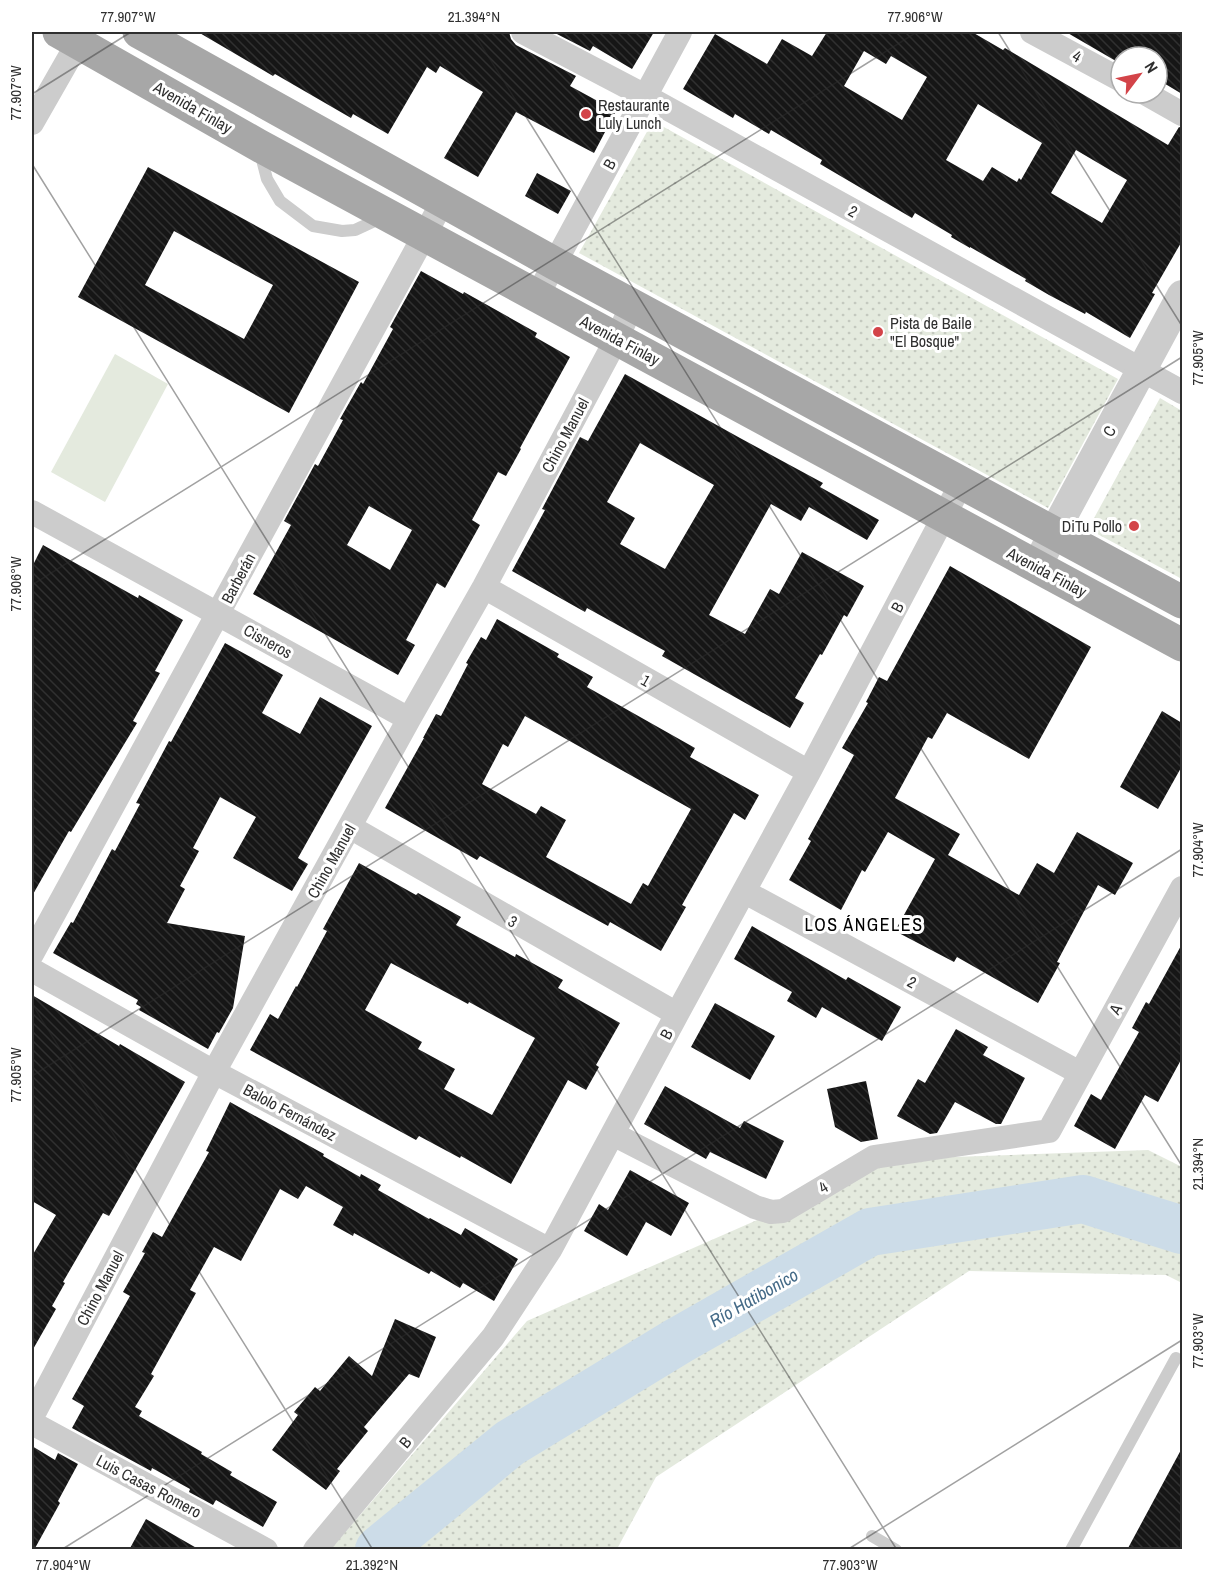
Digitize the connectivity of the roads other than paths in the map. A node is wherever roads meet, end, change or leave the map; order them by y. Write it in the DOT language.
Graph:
graph roads {
  1 [pos="139,32"];
  2 [pos="524,32"];
  3 [pos="681,32"];
  4 [pos="1032,32"];
  5 [pos="74,35"];
  6 [pos="1109,74"];
  7 [pos="645,96"];
  8 [pos="1166,105"];
  9 [pos="1182,114"];
  10 [pos="32,123"];
  11 [pos="258,145"];
  12 [pos="443,201"];
  13 [pos="387,215"];
  14 [pos="423,234"];
  15 [pos="554,263"];
  16 [pos="1182,295"];
  17 [pos="537,296"];
  18 [pos="632,305"];
  19 [pos="617,339"];
  20 [pos="1142,370"];
  21 [pos="1182,392"];
  22 [pos="962,482"];
  23 [pos="944,518"];
  24 [pos="34,519"];
  25 [pos="1054,532"];
  26 [pos="1037,566"];
  27 [pos="484,587"];
  28 [pos="1182,602"];
  29 [pos="218,614"];
  30 [pos="1182,645"];
  31 [pos="408,719"];
  32 [pos="809,772"];
  33 [pos="350,828"];
  34 [pos="1182,888"];
  35 [pos="745,892"];
  36 [pos="32,954"];
  37 [pos="32,970"];
  38 [pos="677,1014"];
  39 [pos="214,1072"];
  40 [pos="1080,1073"];
  41 [pos="1049,1131"];
  42 [pos="613,1134"];
  43 [pos="550,1250"];
  44 [pos="1176,1358"];
  45 [pos="32,1417"];
  46 [pos="32,1423"];
  47 [pos="872,1536"];
  48 [pos="266,1550"];
  49 [pos="315,1550"];
  50 [pos="896,1550"];
  51 [pos="1071,1550"];
  1 -- 12 [label="main road"];
  2 -- 7 [label="street, 2"];
  3 -- 7 [label="street, B"];
  4 -- 6 [label="street, 4"];
  5 -- 10 [label="street"];
  5 -- 11 [label="main road, Avenida Finlay"];
  7 -- 15 [label="street, B"];
  7 -- 20 [label="street, 2"];
  8 -- 9 [label="street"];
  11 -- 13 [label="main road, Avenida Finlay"];
  11 -- 13 [label="lane"];
  12 -- 14 [label="street, Barberán"];
  12 -- 15 [label="main road"];
  13 -- 14 [label="main road, Avenida Finlay"];
  14 -- 17 [label="main road, Avenida Finlay"];
  14 -- 29 [label="street, Barberán"];
  15 -- 17 [label="street, B"];
  15 -- 18 [label="main road"];
  16 -- 20 [label="street, C"];
  17 -- 19 [label="main road, Avenida Finlay"];
  18 -- 19 [label="street, Chino Manuel"];
  18 -- 22 [label="main road"];
  19 -- 23 [label="main road, Avenida Finlay"];
  19 -- 27 [label="street, Chino Manuel"];
  20 -- 21 [label="street, 2"];
  20 -- 25 [label="street, C"];
  22 -- 23 [label="street, B"];
  22 -- 25 [label="main road"];
  23 -- 26 [label="main road, Avenida Finlay"];
  23 -- 32 [label="street, B"];
  24 -- 29 [label="street, Cisneros"];
  25 -- 26 [label="street, C"];
  25 -- 28 [label="main road"];
  26 -- 30 [label="main road, Avenida Finlay"];
  27 -- 31 [label="street, Chino Manuel"];
  27 -- 32 [label="street, 1"];
  29 -- 31 [label="street, Cisneros"];
  29 -- 36 [label="street, Barberán"];
  31 -- 33 [label="street, Chino Manuel"];
  32 -- 35 [label="street, B"];
  33 -- 38 [label="street, 3"];
  33 -- 39 [label="street, Chino Manuel"];
  34 -- 40 [label="street, A"];
  35 -- 38 [label="street, B"];
  35 -- 40 [label="street, 2"];
  37 -- 39 [label="street, Balolo Fernández"];
  38 -- 42 [label="street, B"];
  39 -- 43 [label="street, Balolo Fernández"];
  39 -- 45 [label="street, Chino Manuel"];
  40 -- 41 [label="street, A"];
  41 -- 42 [label="street, 4"];
  42 -- 43 [label="street, B"];
  43 -- 49 [label="street, B"];
  44 -- 51 [label="lane"];
  46 -- 48 [label="street, Luis Casas Romero"];
  47 -- 50 [label="lane"];
}
